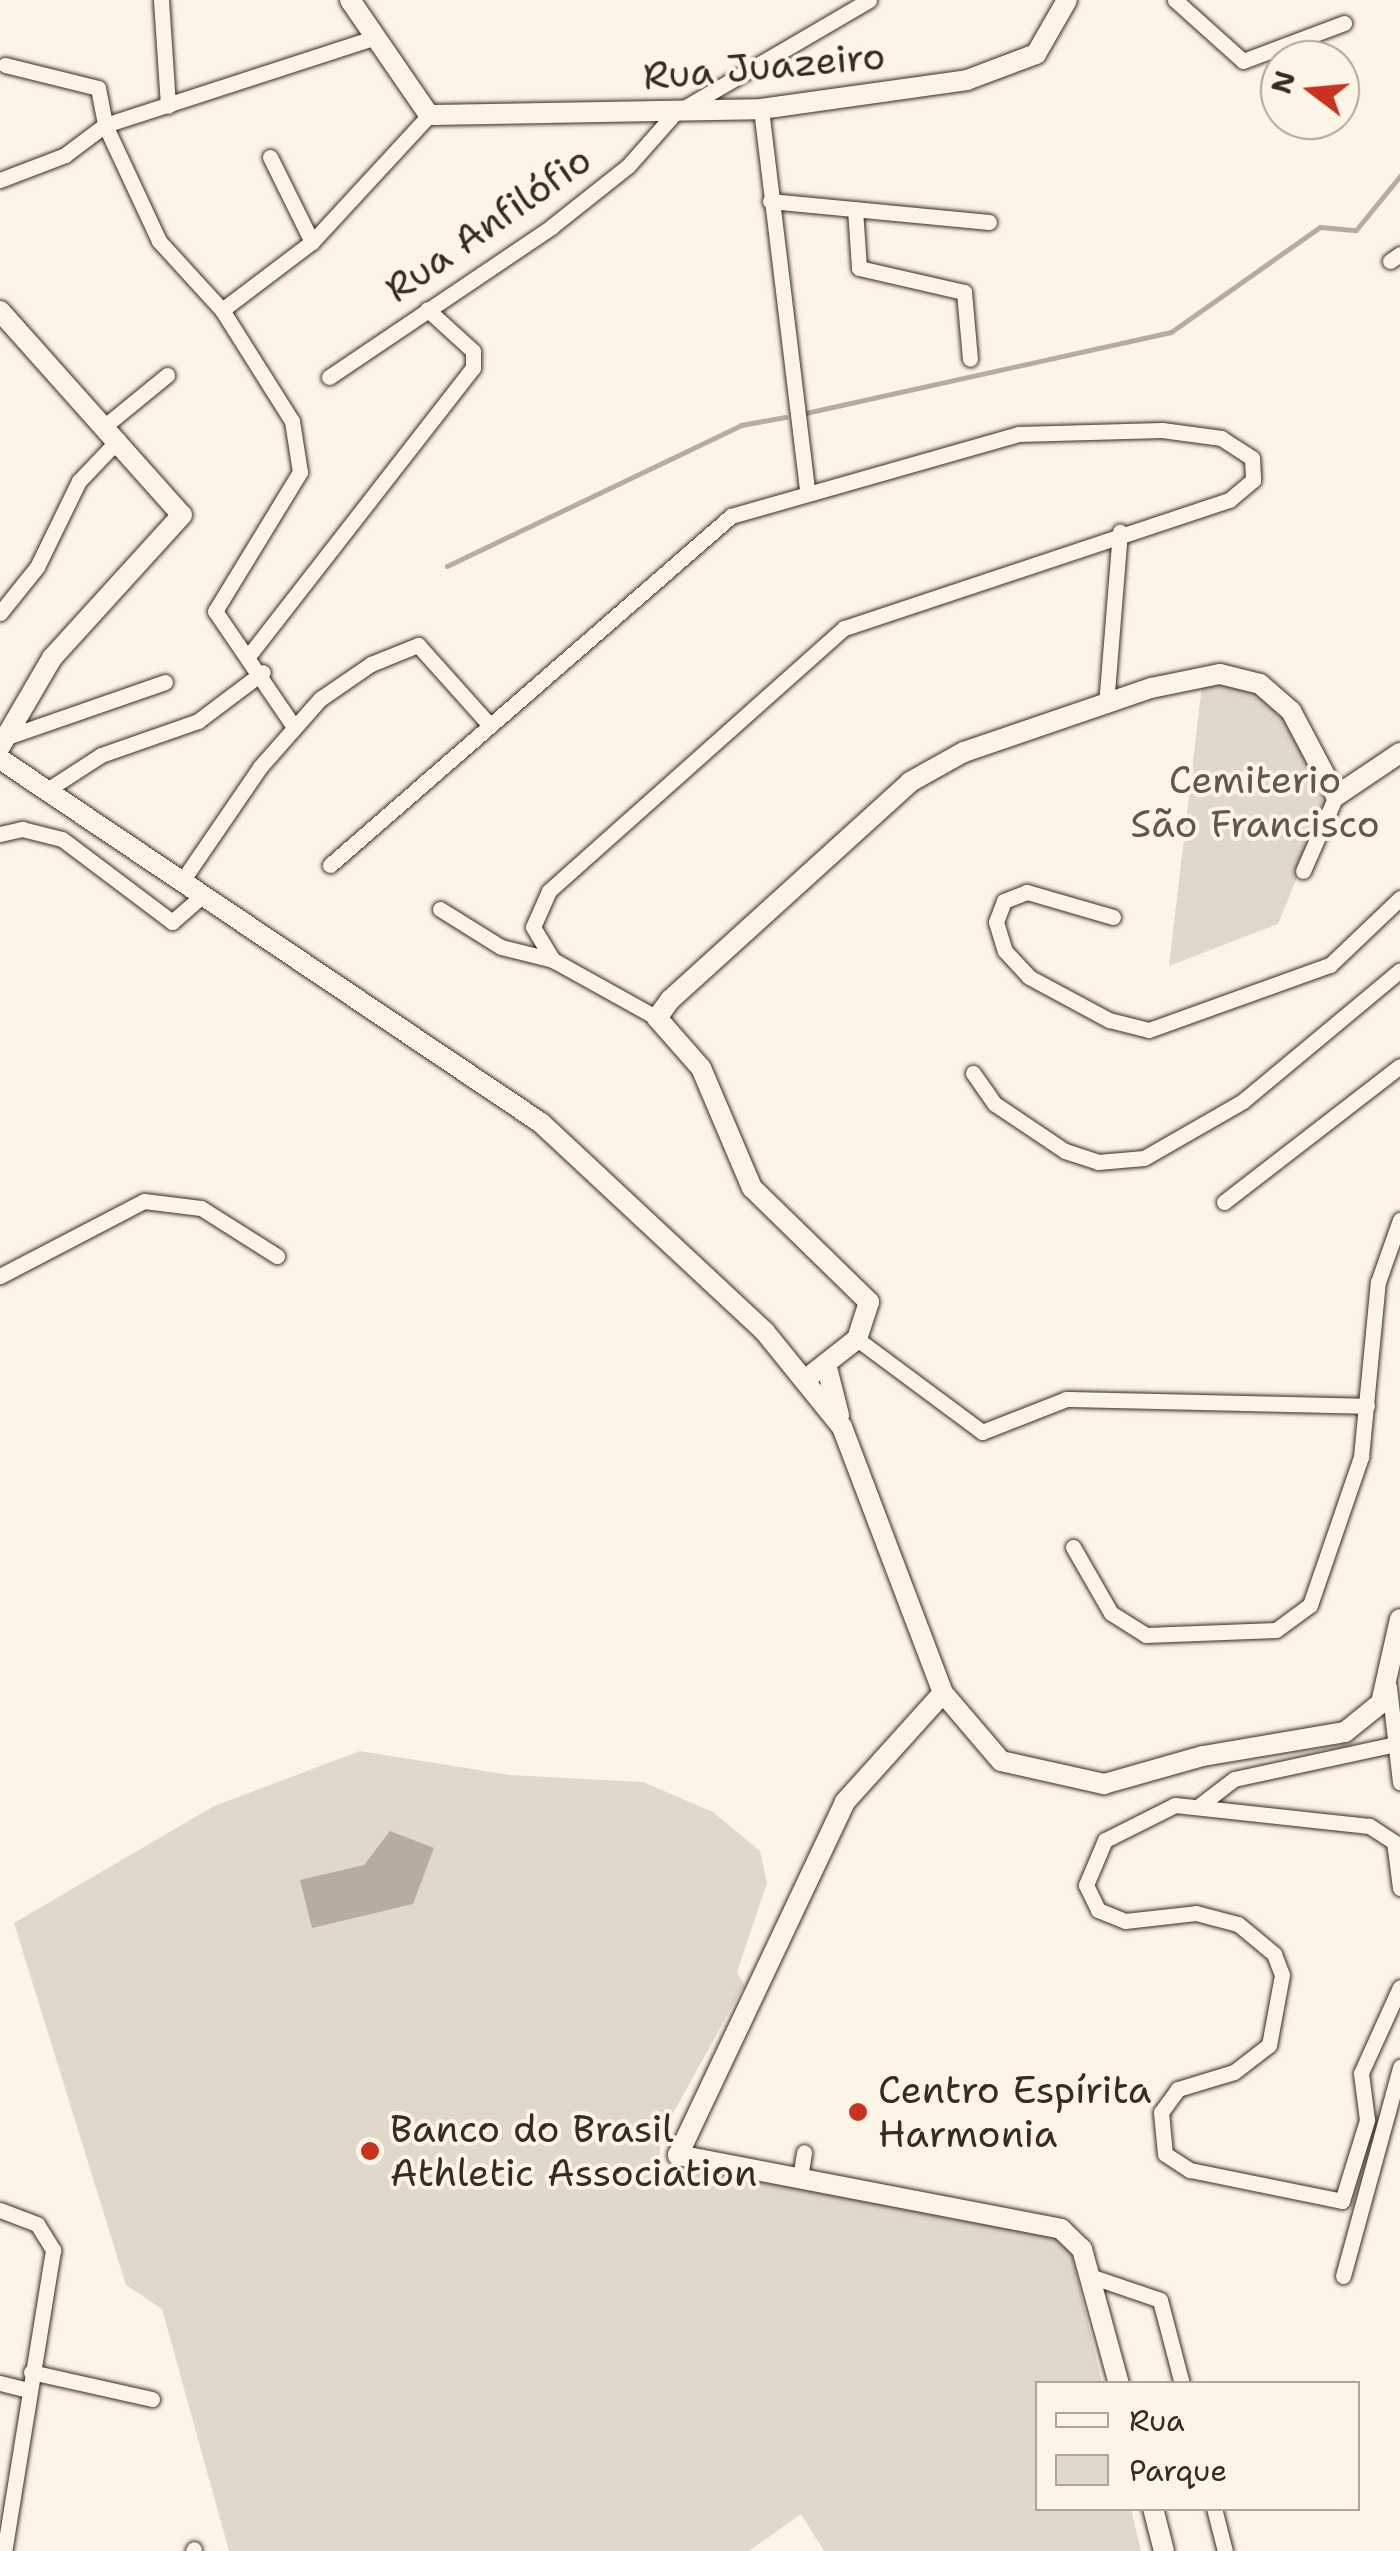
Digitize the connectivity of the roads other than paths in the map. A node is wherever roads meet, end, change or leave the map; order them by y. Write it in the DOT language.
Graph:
graph roads {
  1 [pos="160,0"];
  2 [pos="350,0"];
  3 [pos="868,0"];
  4 [pos="1067,0"];
  5 [pos="1175,0"];
  6 [pos="1344,22"];
  7 [pos="373,38"];
  8 [pos="1314,40"];
  9 [pos="1260,57"];
  10 [pos="5,65"];
  11 [pos="168,106"];
  12 [pos="761,109"];
  13 [pos="674,114"];
  14 [pos="429,115"];
  15 [pos="105,126"];
  16 [pos="270,157"];
  17 [pos="0,180"];
  18 [pos="770,202"];
  19 [pos="855,210"];
  20 [pos="989,222"];
  21 [pos="312,242"];
  22 [pos="222,310"];
  23 [pos="427,310"];
  24 [pos="0,311"];
  25 [pos="970,360"];
  26 [pos="167,375"];
  27 [pos="329,377"];
  28 [pos="112,432"];
  29 [pos="807,491"];
  30 [pos="1120,532"];
  31 [pos="0,613"];
  32 [pos="250,654"];
  33 [pos="263,672"];
  34 [pos="165,682"];
  35 [pos="1106,706"];
  36 [pos="486,721"];
  37 [pos="294,728"];
  38 [pos="5,742"];
  39 [pos="1400,754"];
  40 [pos="0,759"];
  41 [pos="47,790"];
  42 [pos="1336,796"];
  43 [pos="0,834"];
  44 [pos="330,865"];
  45 [pos="1302,871"];
  46 [pos="182,881"];
  47 [pos="203,895"];
  48 [pos="1400,898"];
  49 [pos="440,909"];
  50 [pos="1113,916"];
  51 [pos="553,960"];
  52 [pos="1400,970"];
  53 [pos="657,1018"];
  54 [pos="1400,1066"];
  55 [pos="973,1074"];
  56 [pos="1224,1202"];
  57 [pos="1400,1220"];
  58 [pos="277,1256"];
  59 [pos="0,1276"];
  60 [pos="858,1340"];
  61 [pos="826,1364"];
  62 [pos="806,1379"];
  63 [pos="1367,1406"];
  64 [pos="842,1427"];
  65 [pos="1073,1548"];
  66 [pos="1400,1620"];
  67 [pos="1388,1682"];
  68 [pos="943,1693"];
  69 [pos="1396,1744"];
  70 [pos="1400,1782"];
  71 [pos="1198,1806"];
  72 [pos="1400,1888"];
  73 [pos="1400,1987"];
  74 [pos="1400,2067"];
  75 [pos="804,2152"];
  76 [pos="800,2178"];
  77 [pos="0,2210"];
  78 [pos="1096,2275"];
  79 [pos="1343,2276"];
  80 [pos="31,2372"];
  81 [pos="1118,2381"];
  82 [pos="1181,2381"];
  83 [pos="0,2383"];
  84 [pos="28,2390"];
  85 [pos="152,2399"];
  86 [pos="1154,2511"];
  87 [pos="1215,2511"];
  88 [pos="4,2529"];
  89 [pos="2,2551"];
  90 [pos="1164,2551"];
  91 [pos="1225,2551"];
  1 -- 11 [label="street"];
  2 -- 7 [label="main road"];
  3 -- 13 [label="street, Rua Anfilófio"];
  4 -- 12 [label="main road, Rua Juazeiro"];
  5 -- 9 [label="street"];
  6 -- 8 [label="street"];
  7 -- 11 [label="street"];
  7 -- 14 [label="main road"];
  10 -- 15 [label="street"];
  11 -- 15 [label="street"];
  12 -- 13 [label="main road, Rua Juazeiro"];
  12 -- 18 [label="street"];
  13 -- 14 [label="main road, Rua Juazeiro"];
  13 -- 23 [label="street, Rua Anfilófio"];
  14 -- 21 [label="street"];
  15 -- 17 [label="street"];
  15 -- 22 [label="street"];
  16 -- 21 [label="street"];
  18 -- 19 [label="street"];
  18 -- 29 [label="street"];
  19 -- 20 [label="street"];
  19 -- 25 [label="street"];
  21 -- 22 [label="street"];
  22 -- 32 [label="street"];
  23 -- 27 [label="street, Rua Anfilófio"];
  23 -- 32 [label="street"];
  24 -- 28 [label="main road"];
  26 -- 28 [label="street"];
  28 -- 31 [label="street"];
  28 -- 38 [label="main road"];
  29 -- 30 [label="street"];
  29 -- 36 [label="street"];
  30 -- 35 [label="street"];
  30 -- 51 [label="street"];
  32 -- 33 [label="street"];
  33 -- 37 [label="street"];
  33 -- 41 [label="street"];
  34 -- 38 [label="street"];
  35 -- 42 [label="main road"];
  35 -- 53 [label="main road"];
  36 -- 37 [label="street"];
  36 -- 44 [label="street"];
  37 -- 46 [label="street"];
  39 -- 42 [label="main road"];
  40 -- 41 [label="main road"];
  41 -- 46 [label="main road"];
  42 -- 45 [label="street"];
  43 -- 47 [label="street"];
  46 -- 47 [label="main road"];
  47 -- 62 [label="main road"];
  48 -- 50 [label="street"];
  49 -- 51 [label="street"];
  51 -- 53 [label="street"];
  52 -- 55 [label="street"];
  53 -- 60 [label="main road"];
  54 -- 56 [label="street"];
  57 -- 63 [label="street"];
  58 -- 59 [label="street"];
  60 -- 61 [label="main road"];
  60 -- 63 [label="street"];
  61 -- 62 [label="main road"];
  61 -- 64 [label="main road"];
  62 -- 64 [label="main road"];
  63 -- 65 [label="street"];
  64 -- 68 [label="main road"];
  66 -- 67 [label="main road"];
  67 -- 68 [label="main road"];
  67 -- 69 [label="street"];
  68 -- 76 [label="main road"];
  69 -- 70 [label="street"];
  69 -- 71 [label="street"];
  71 -- 72 [label="street"];
  71 -- 73 [label="street"];
  74 -- 79 [label="street"];
  75 -- 76 [label="street"];
  76 -- 78 [label="main road"];
  77 -- 80 [label="street"];
  78 -- 81 [label="main road"];
  78 -- 82 [label="street"];
  80 -- 84 [label="street"];
  80 -- 85 [label="street"];
  83 -- 84 [label="street"];
  84 -- 88 [label="street"];
  86 -- 90 [label="main road"];
  87 -- 91 [label="street"];
  88 -- 89 [label="street"];
}
